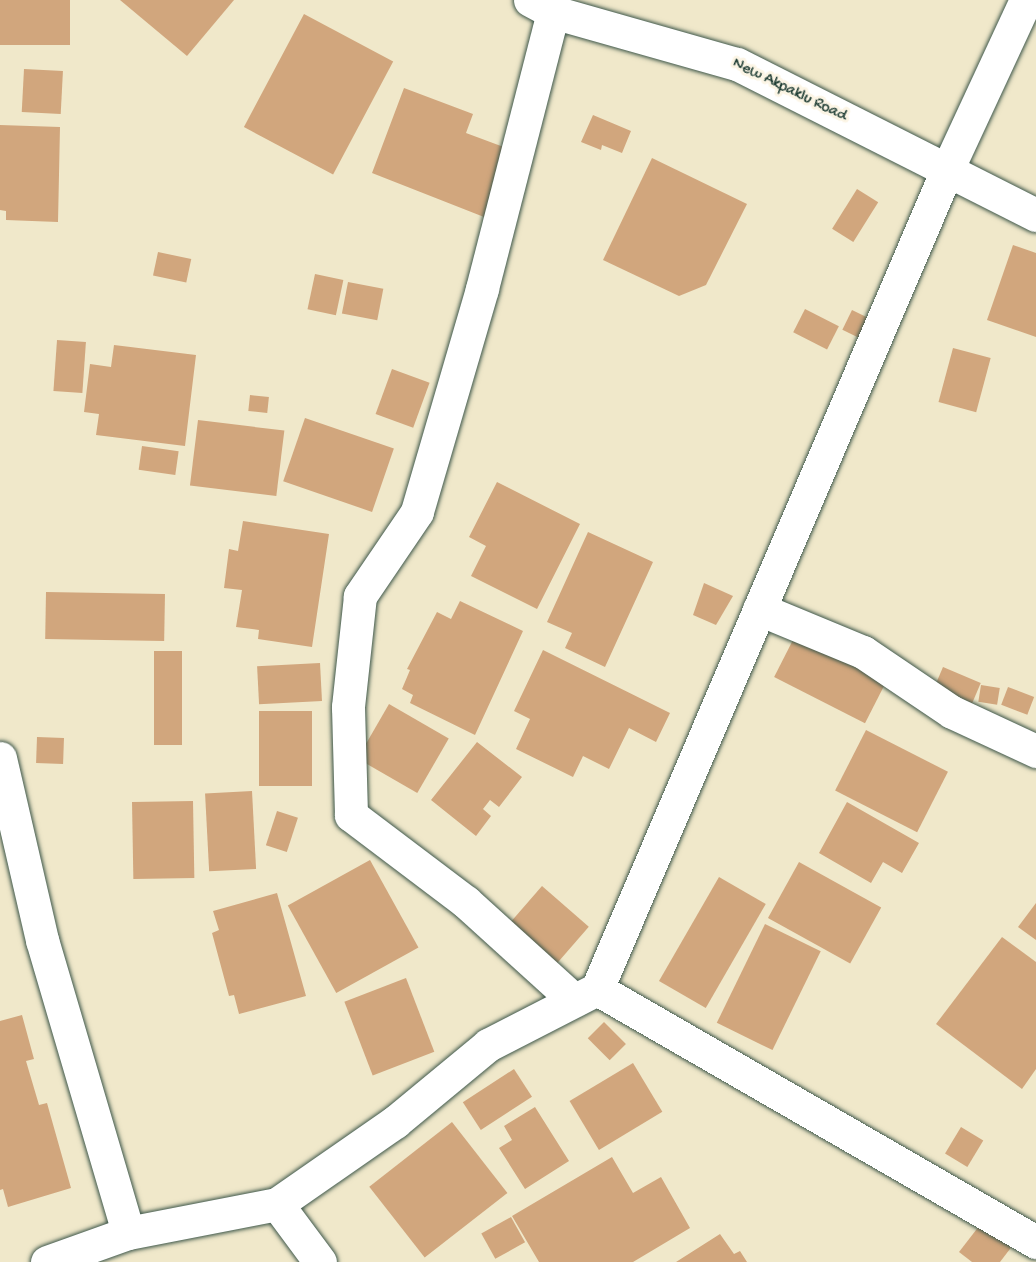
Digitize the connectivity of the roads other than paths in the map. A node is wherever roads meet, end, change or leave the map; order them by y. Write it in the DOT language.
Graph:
graph roads {
  1 [pos="1026,0"];
  2 [pos="542,6"];
  3 [pos="947,170"];
  4 [pos="1036,215"];
  5 [pos="759,609"];
  6 [pos="1036,751"];
  7 [pos="0,758"];
  8 [pos="586,994"];
  9 [pos="277,1204"];
  10 [pos="128,1233"];
  11 [pos="1036,1242"];
  12 [pos="46,1262"];
  13 [pos="321,1262"];
  1 -- 3 [label="street"];
  2 -- 3 [label="street, New Akpaklu Road"];
  2 -- 8 [label="street"];
  3 -- 4 [label="street, New Akpaklu Road"];
  3 -- 5 [label="street"];
  5 -- 6 [label="street"];
  5 -- 8 [label="street"];
  7 -- 10 [label="street"];
  8 -- 9 [label="street"];
  8 -- 11 [label="street"];
  9 -- 10 [label="street"];
  9 -- 13 [label="street"];
  10 -- 12 [label="street"];
}
